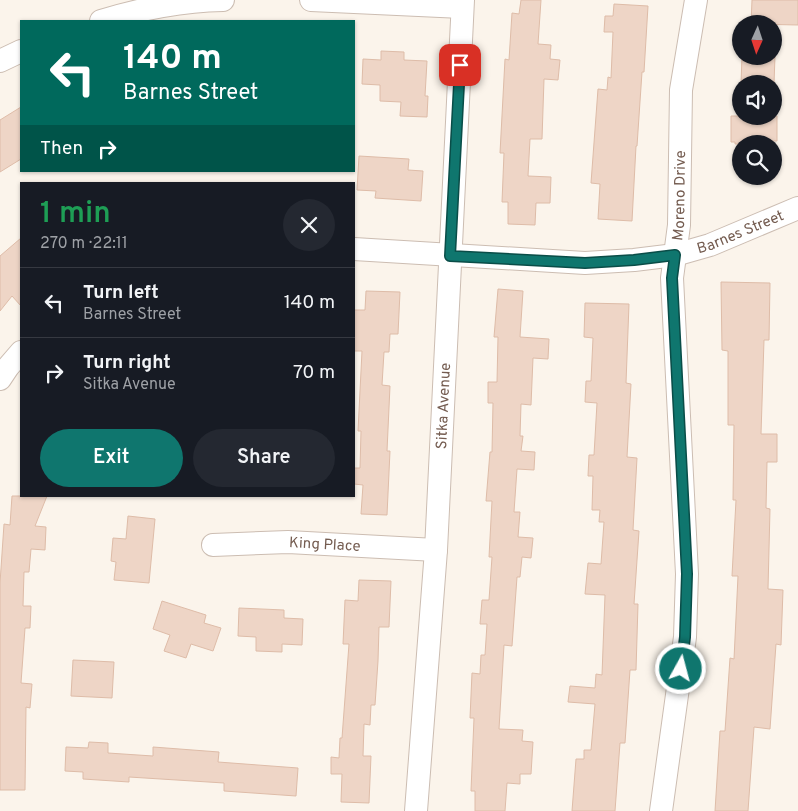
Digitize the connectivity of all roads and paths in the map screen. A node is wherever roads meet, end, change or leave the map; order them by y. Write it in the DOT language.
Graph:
graph roads {
  1 [pos="223,0"];
  2 [pos="311,0"];
  3 [pos="696,0"];
  4 [pos="463,4"];
  5 [pos="104,20"];
  6 [pos="20,51"];
  7 [pos="0,61"];
  8 [pos="798,208"];
  9 [pos="355,249"];
  10 [pos="675,255"];
  11 [pos="450,256"];
  12 [pos="20,353"];
  13 [pos="0,379"];
  14 [pos="213,545"];
  15 [pos="436,550"];
  16 [pos="416,811"];
  17 [pos="660,811"];
  1 -- 5 [label="street"];
  2 -- 4 [label="street"];
  3 -- 10 [label="street, Moreno Drive"];
  4 -- 11 [label="street, Sitka Avenue"];
  6 -- 7 [label="street"];
  8 -- 10 [label="street, Barnes Street"];
  9 -- 11 [label="street, Barnes Street"];
  10 -- 11 [label="street, Barnes Street"];
  10 -- 17 [label="street, Moreno Drive"];
  11 -- 15 [label="street, Sitka Avenue"];
  12 -- 13 [label="street"];
  14 -- 15 [label="street, King Place"];
  15 -- 16 [label="street, Sitka Avenue"];
}
